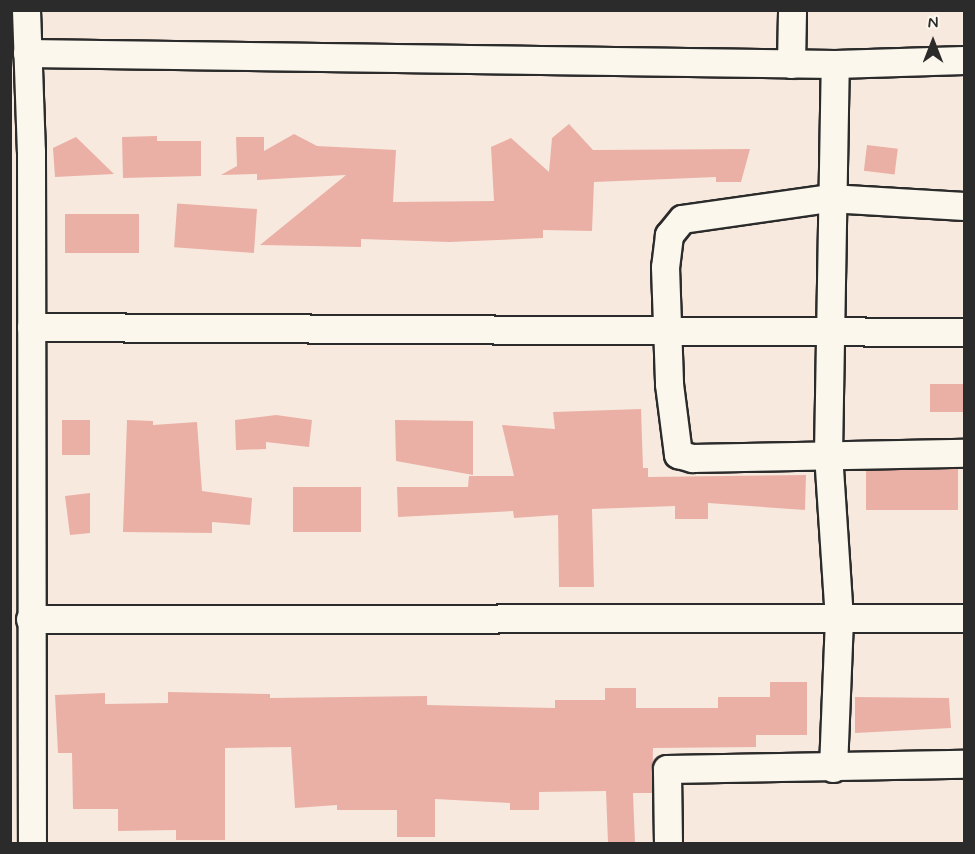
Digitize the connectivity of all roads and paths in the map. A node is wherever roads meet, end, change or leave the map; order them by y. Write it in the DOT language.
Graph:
graph roads {
  1 [pos="26,10"];
  2 [pos="792,10"];
  3 [pos="27,53"];
  4 [pos="964,60"];
  5 [pos="791,64"];
  6 [pos="835,64"];
  7 [pos="829,198"];
  8 [pos="964,206"];
  9 [pos="20,257"];
  10 [pos="31,327"];
  11 [pos="668,328"];
  12 [pos="828,331"];
  13 [pos="964,332"];
  14 [pos="964,453"];
  15 [pos="828,454"];
  16 [pos="20,530"];
  17 [pos="964,618"];
  18 [pos="30,619"];
  19 [pos="839,619"];
  20 [pos="964,764"];
  21 [pos="833,768"];
  22 [pos="20,772"];
  23 [pos="32,843"];
  24 [pos="668,843"];
  1 -- 3 [label="street"];
  2 -- 5 [label="street"];
  3 -- 5 [label="street"];
  3 -- 9 [label="street"];
  4 -- 6 [label="street"];
  5 -- 6 [label="street"];
  6 -- 7 [label="street"];
  7 -- 8 [label="street"];
  7 -- 11 [label="street"];
  7 -- 12 [label="street"];
  9 -- 10 [label="street"];
  10 -- 11 [label="street"];
  10 -- 16 [label="street"];
  11 -- 12 [label="street"];
  11 -- 15 [label="street"];
  12 -- 13 [label="street"];
  12 -- 15 [label="street"];
  14 -- 15 [label="street"];
  15 -- 19 [label="street"];
  16 -- 18 [label="street"];
  17 -- 19 [label="street"];
  18 -- 19 [label="street"];
  18 -- 22 [label="street"];
  19 -- 21 [label="street"];
  20 -- 21 [label="street"];
  21 -- 24 [label="street"];
  22 -- 23 [label="street"];
}
